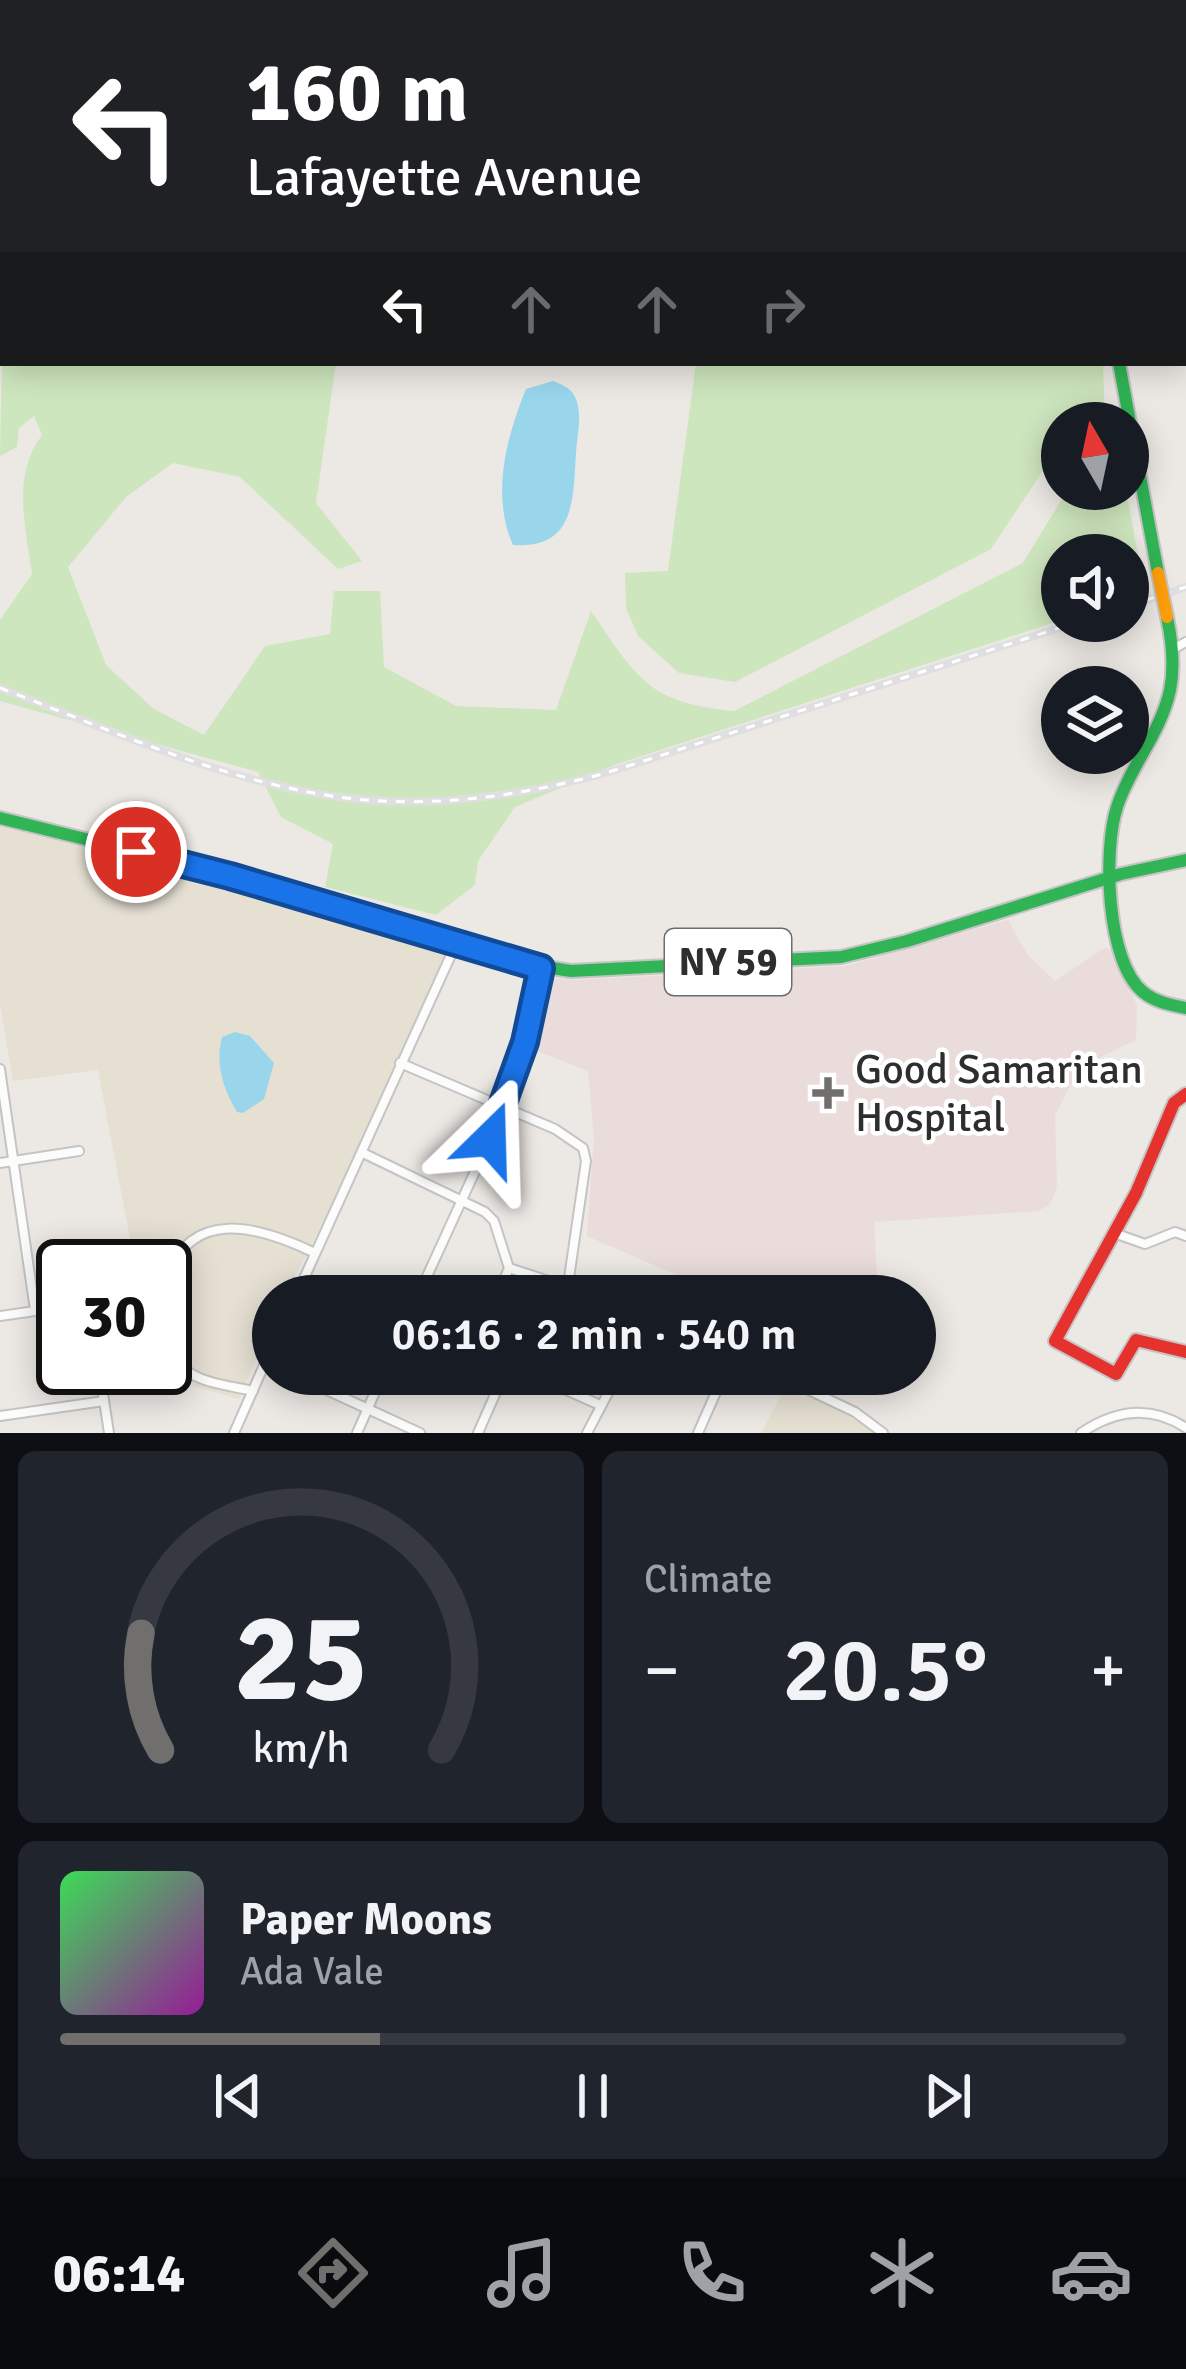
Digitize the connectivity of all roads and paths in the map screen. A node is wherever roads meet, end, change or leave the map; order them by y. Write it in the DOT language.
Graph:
graph roads {
  1 [pos="1120,366"];
  2 [pos="1182,646"];
  3 [pos="0,818"];
  4 [pos="1186,860"];
  5 [pos="1109,878"];
  6 [pos="456,943"];
  7 [pos="541,968"];
  8 [pos="1186,1008"];
  9 [pos="400,1063"];
  10 [pos="0,1069"];
  11 [pos="1186,1094"];
  12 [pos="504,1108"];
  13 [pos="79,1151"];
  14 [pos="363,1153"];
  15 [pos="13,1161"];
  16 [pos="0,1163"];
  17 [pos="461,1201"];
  18 [pos="1114,1233"];
  19 [pos="1186,1236"];
  20 [pos="192,1244"];
  21 [pos="315,1252"];
  22 [pos="509,1268"];
  23 [pos="305,1275"];
  24 [pos="428,1275"];
  25 [pos="506,1275"];
  26 [pos="533,1275"];
  27 [pos="569,1275"];
  28 [pos="35,1310"];
  29 [pos="0,1316"];
  30 [pos="1186,1352"];
  31 [pos="192,1375"];
  32 [pos="252,1391"];
  33 [pos="252,1393"];
  34 [pos="103,1395"];
  35 [pos="339,1395"];
  36 [pos="374,1395"];
  37 [pos="495,1395"];
  38 [pos="577,1395"];
  39 [pos="606,1395"];
  40 [pos="715,1395"];
  41 [pos="819,1395"];
  42 [pos="104,1401"];
  43 [pos="600,1405"];
  44 [pos="368,1408"];
  45 [pos="0,1416"];
  46 [pos="1186,1428"];
  47 [pos="109,1433"];
  48 [pos="234,1433"];
  49 [pos="357,1433"];
  50 [pos="420,1433"];
  51 [pos="478,1433"];
  52 [pos="587,1433"];
  53 [pos="698,1433"];
  54 [pos="883,1433"];
  55 [pos="1081,1433"];
  1 -- 2 [label="main road, bridge"];
  2 -- 5 [label="main road"];
  3 -- 6 [label="main road, NY 59"];
  4 -- 5 [label="main road, NY 59"];
  5 -- 7 [label="main road, NY 59"];
  5 -- 8 [label="main road"];
  6 -- 7 [label="main road, NY 59"];
  6 -- 9 [label="street"];
  7 -- 12 [label="street"];
  9 -- 12 [label="street"];
  9 -- 14 [label="street"];
  10 -- 15 [label="street"];
  11 -- 18 [label="main road"];
  12 -- 17 [label="street"];
  12 -- 27 [label="street"];
  13 -- 15 [label="street"];
  14 -- 17 [label="street"];
  14 -- 21 [label="street"];
  15 -- 16 [label="street"];
  15 -- 28 [label="street"];
  17 -- 22 [label="street"];
  17 -- 24 [label="street"];
  18 -- 19 [label="street"];
  18 -- 30 [label="main road"];
  20 -- 21 [label="street"];
  21 -- 23 [label="street"];
  22 -- 25 [label="street"];
  22 -- 26 [label="street"];
  28 -- 29 [label="street"];
  31 -- 32 [label="street"];
  33 -- 48 [label="street"];
  34 -- 42 [label="street"];
  35 -- 44 [label="street"];
  36 -- 44 [label="street"];
  37 -- 51 [label="street"];
  38 -- 43 [label="street"];
  39 -- 43 [label="street"];
  40 -- 53 [label="street"];
  41 -- 54 [label="street"];
  42 -- 45 [label="street"];
  42 -- 47 [label="street"];
  43 -- 52 [label="street"];
  44 -- 49 [label="street"];
  44 -- 50 [label="street"];
  46 -- 55 [label="street"];
}
